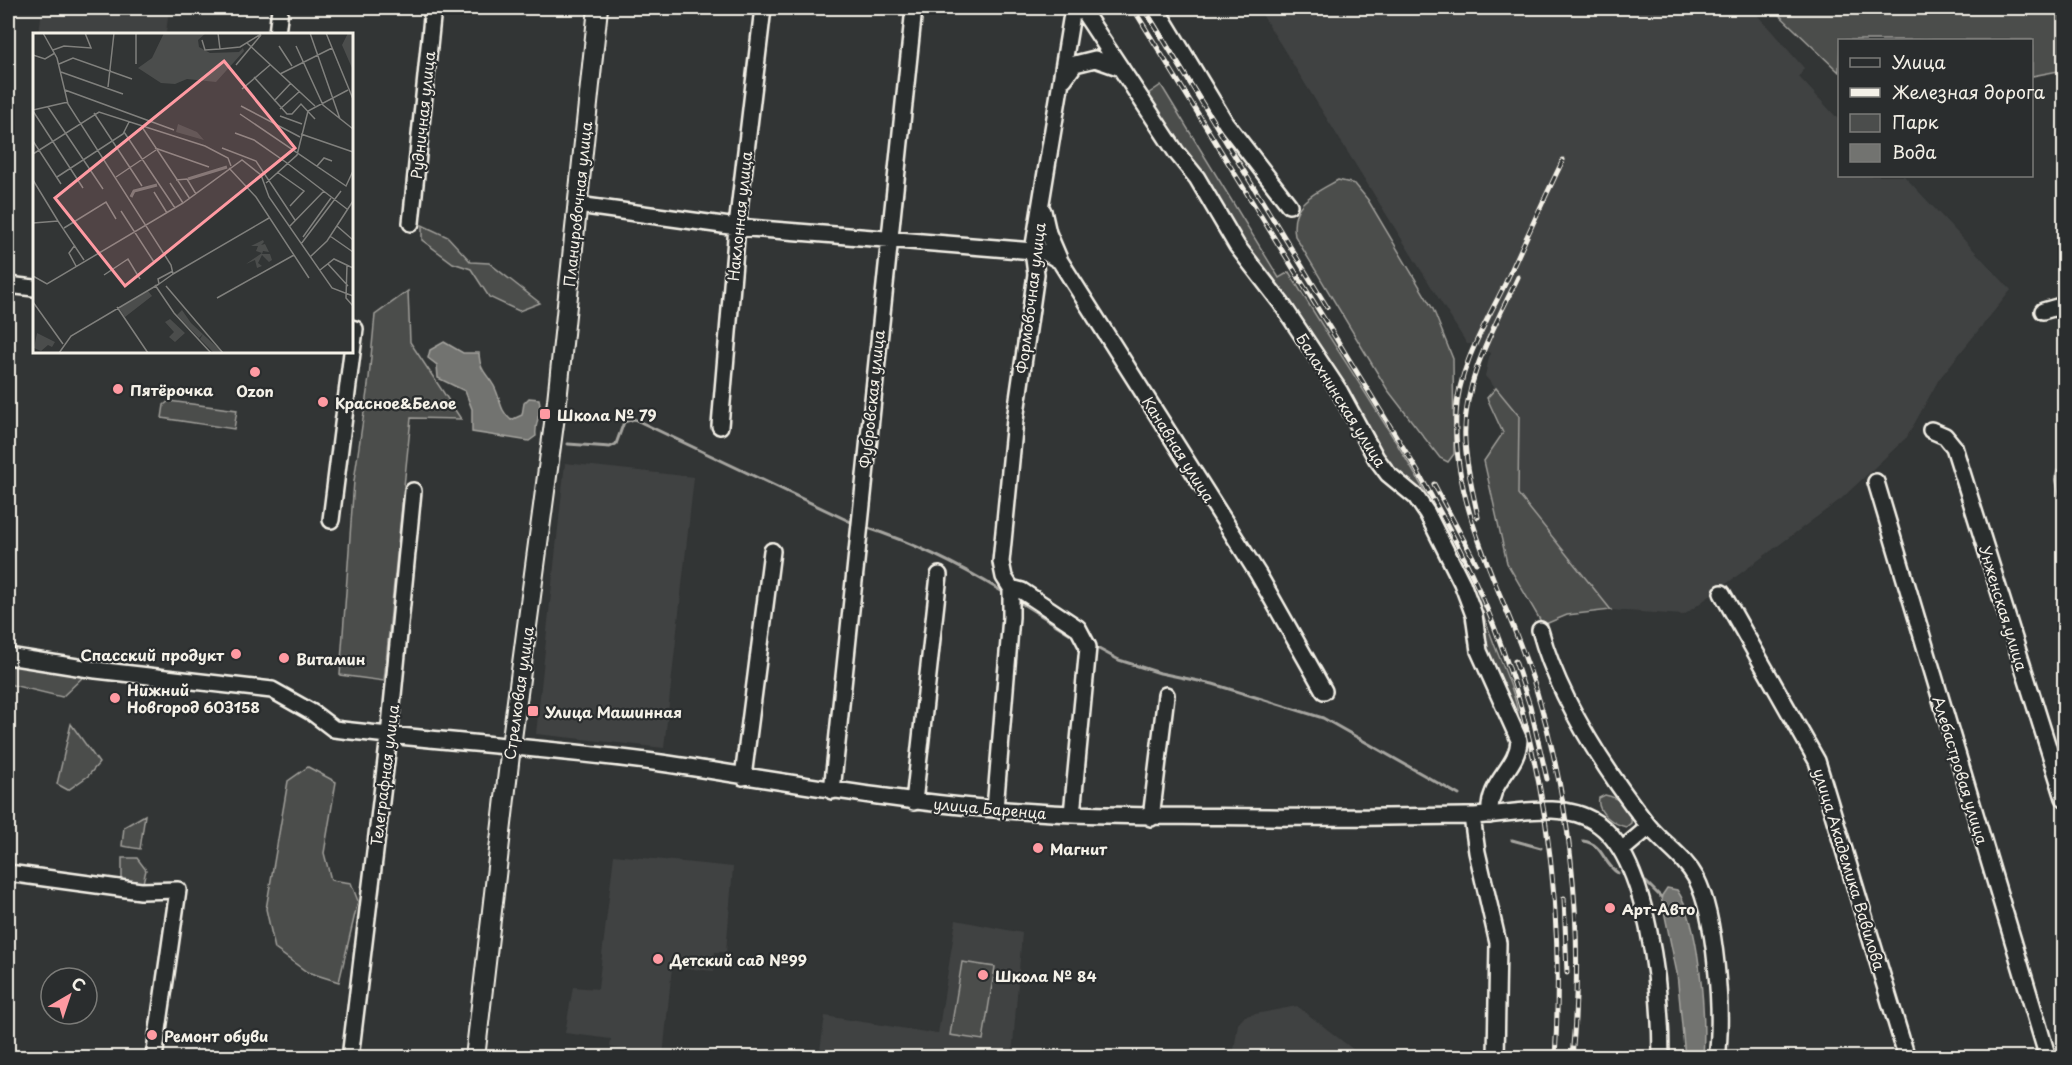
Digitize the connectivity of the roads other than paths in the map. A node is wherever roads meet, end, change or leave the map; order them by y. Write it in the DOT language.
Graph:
graph roads {
  1 [pos="280,8"];
  2 [pos="433,8"];
  3 [pos="598,8"];
  4 [pos="763,8"];
  5 [pos="914,8"];
  6 [pos="1073,8"];
  7 [pos="1081,8"];
  8 [pos="1156,8"];
  9 [pos="277,33"];
  10 [pos="1121,68"];
  11 [pos="1063,82"];
  12 [pos="1041,203"];
  13 [pos="578,205"];
  14 [pos="1289,205"];
  15 [pos="411,222"];
  16 [pos="737,227"];
  17 [pos="890,240"];
  18 [pos="1033,251"];
  19 [pos="1060,261"];
  20 [pos="8,285"];
  21 [pos="33,288"];
  22 [pos="2064,305"];
  23 [pos="2043,311"];
  24 [pos="350,352"];
  25 [pos="557,401"];
  26 [pos="720,426"];
  27 [pos="1931,430"];
  28 [pos="1875,482"];
  29 [pos="413,491"];
  30 [pos="331,520"];
  31 [pos="772,551"];
  32 [pos="939,575"];
  33 [pos="1011,588"];
  34 [pos="1722,593"];
  35 [pos="1540,630"];
  36 [pos="8,656"];
  37 [pos="1324,691"];
  38 [pos="1166,695"];
  39 [pos="389,736"];
  40 [pos="511,746"];
  41 [pos="743,777"];
  42 [pos="832,791"];
  43 [pos="2064,798"];
  44 [pos="914,802"];
  45 [pos="995,809"];
  46 [pos="1072,814"];
  47 [pos="1490,815"];
  48 [pos="1472,817"];
  49 [pos="1151,818"];
  50 [pos="1648,827"];
  51 [pos="1623,849"];
  52 [pos="8,873"];
  53 [pos="154,1058"];
  54 [pos="350,1058"];
  55 [pos="475,1058"];
  56 [pos="1496,1058"];
  57 [pos="1661,1058"];
  58 [pos="1717,1058"];
  59 [pos="1907,1058"];
  60 [pos="2048,1058"];
  1 -- 9 [label="street"];
  2 -- 15 [label="street, Рудничная улица"];
  3 -- 13 [label="main road, Планировочная улица"];
  4 -- 16 [label="street, Наклонная улица"];
  5 -- 17 [label="street, Фубровская улица"];
  6 -- 11 [label="street, Формовочная улица"];
  7 -- 10 [label="street, Балахнинская улица"];
  8 -- 14 [label="street"];
  10 -- 11 [label="street"];
  10 -- 47 [label="street, Балахнинская улица"];
  11 -- 12 [label="street, Формовочная улица"];
  12 -- 18 [label="street, Формовочная улица"];
  12 -- 19 [label="street, Канавная улица"];
  13 -- 16 [label="street"];
  13 -- 25 [label="main road, Планировочная улица"];
  16 -- 17 [label="street"];
  16 -- 26 [label="street, Наклонная улица"];
  17 -- 18 [label="street"];
  17 -- 42 [label="street, Фубровская улица"];
  18 -- 19 [label="street"];
  18 -- 33 [label="street, Формовочная улица"];
  19 -- 37 [label="street, Канавная улица"];
  20 -- 21 [label="street"];
  22 -- 23 [label="street"];
  24 -- 30 [label="street"];
  25 -- 40 [label="main road, Стрелковая улица"];
  27 -- 43 [label="street, Унженская улица"];
  28 -- 60 [label="street, Алебастровая улица"];
  29 -- 39 [label="street, Телеграфная улица"];
  31 -- 41 [label="street"];
  32 -- 44 [label="street"];
  33 -- 45 [label="street, Формовочная улица"];
  33 -- 46 [label="street"];
  34 -- 59 [label="street, улица Академика Вавилова"];
  35 -- 50 [label="street"];
  36 -- 39 [label="street, улица Баренца"];
  38 -- 49 [label="street"];
  39 -- 40 [label="street, улица Баренца"];
  39 -- 54 [label="street, Телеграфная улица"];
  40 -- 41 [label="street, улица Баренца"];
  40 -- 55 [label="main road, Стрелковая улица"];
  41 -- 42 [label="street, улица Баренца"];
  42 -- 44 [label="street, улица Баренца"];
  44 -- 45 [label="street, улица Баренца"];
  45 -- 46 [label="street, улица Баренца"];
  46 -- 49 [label="street, улица Баренца"];
  47 -- 48 [label="street, улица Баренца"];
  47 -- 51 [label="street, улица Баренца"];
  48 -- 49 [label="street, улица Баренца"];
  48 -- 56 [label="street"];
  50 -- 51 [label="street"];
  50 -- 58 [label="street"];
  51 -- 57 [label="street"];
  52 -- 53 [label="street"];
}
